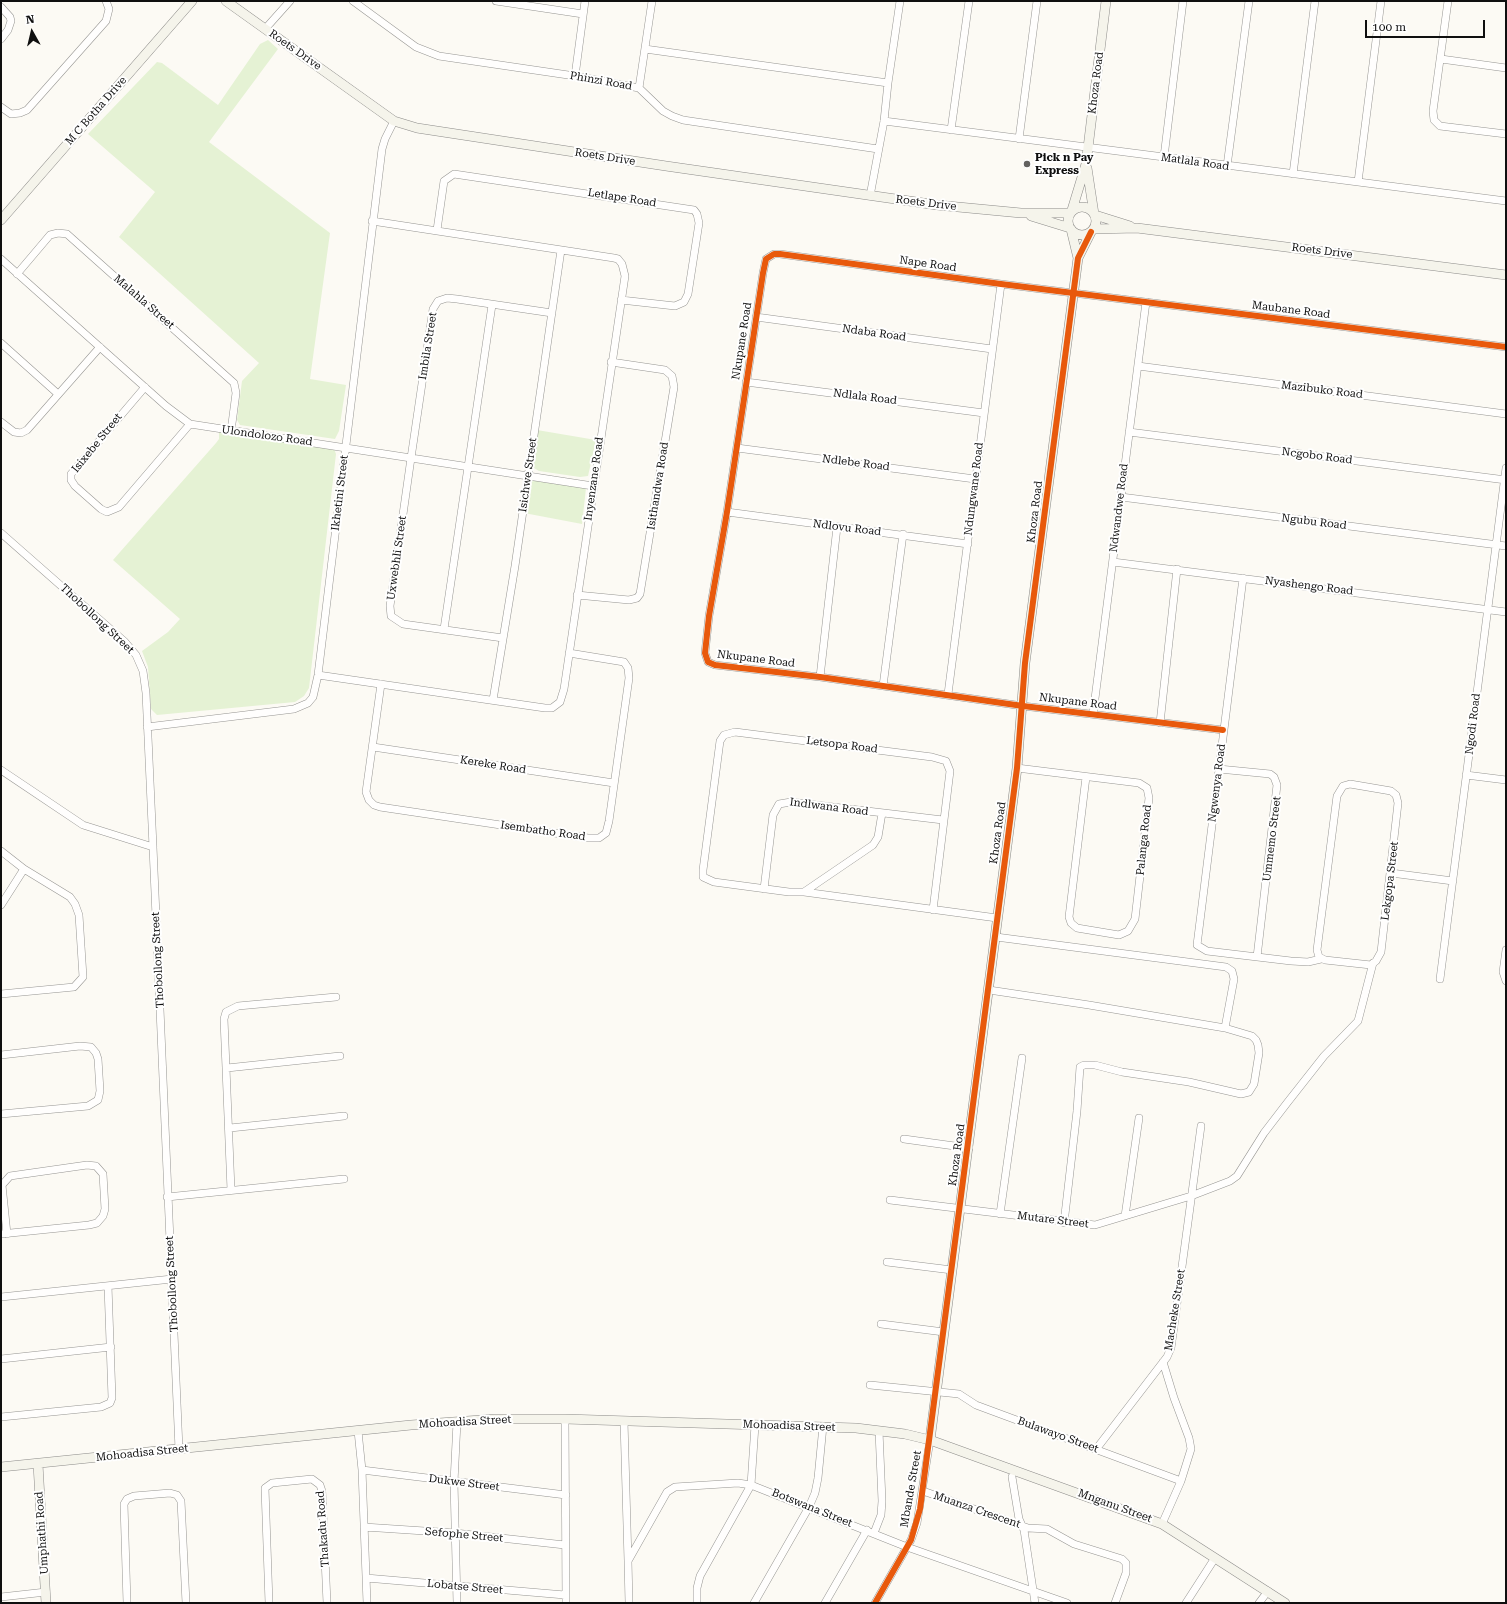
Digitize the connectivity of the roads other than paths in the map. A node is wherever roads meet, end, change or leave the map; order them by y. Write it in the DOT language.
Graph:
graph roads {
  1 [pos="106,1"];
  2 [pos="192,1"];
  3 [pos="226,1"];
  4 [pos="290,1"];
  5 [pos="353,1"];
  6 [pos="496,1"];
  7 [pos="585,1"];
  8 [pos="652,1"];
  9 [pos="900,1"];
  10 [pos="969,1"];
  11 [pos="1037,1"];
  12 [pos="1106,1"];
  13 [pos="1183,1"];
  14 [pos="1249,1"];
  15 [pos="1315,1"];
  16 [pos="1381,1"];
  17 [pos="1448,1"];
  18 [pos="1,7"];
  19 [pos="583,14"];
  20 [pos="265,29"];
  21 [pos="1,39"];
  22 [pos="646,49"];
  23 [pos="1441,59"];
  24 [pos="1506,68"];
  25 [pos="575,76"];
  26 [pos="888,84"];
  27 [pos="639,88"];
  28 [pos="1,107"];
  29 [pos="394,122"];
  30 [pos="884,122"];
  31 [pos="950,130"];
  32 [pos="1506,134"];
  33 [pos="1019,139"];
  34 [pos="1088,148"];
  35 [pos="878,149"];
  36 [pos="1164,157"];
  37 [pos="1086,164"];
  38 [pos="1227,166"];
  39 [pos="1292,174"];
  40 [pos="1358,182"];
  41 [pos="870,196"];
  42 [pos="1506,201"];
  43 [pos="1071,212"];
  44 [pos="1022,214"];
  45 [pos="1095,214"];
  46 [pos="1,220"];
  47 [pos="372,221"];
  48 [pos="1138,228"];
  49 [pos="1071,229"];
  50 [pos="437,230"];
  51 [pos="1092,230"];
  52 [pos="561,250"];
  53 [pos="780,254"];
  54 [pos="1078,258"];
  55 [pos="1,259"];
  56 [pos="17,274"];
  57 [pos="1506,275"];
  58 [pos="1001,284"];
  59 [pos="1074,292"];
  60 [pos="621,300"];
  61 [pos="1146,302"];
  62 [pos="492,305"];
  63 [pos="552,313"];
  64 [pos="756,317"];
  65 [pos="1,343"];
  66 [pos="100,347"];
  67 [pos="1506,347"];
  68 [pos="992,349"];
  69 [pos="611,362"];
  70 [pos="1138,366"];
  71 [pos="746,382"];
  72 [pos="144,387"];
  73 [pos="58,394"];
  74 [pos="984,412"];
  75 [pos="1506,414"];
  76 [pos="1,422"];
  77 [pos="190,424"];
  78 [pos="231,431"];
  79 [pos="1128,432"];
  80 [pos="346,448"];
  81 [pos="737,448"];
  82 [pos="411,458"];
  83 [pos="468,467"];
  84 [pos="1506,468"];
  85 [pos="527,476"];
  86 [pos="975,479"];
  87 [pos="1505,480"];
  88 [pos="593,486"];
  89 [pos="1121,497"];
  90 [pos="727,512"];
  91 [pos="837,526"];
  92 [pos="1,532"];
  93 [pos="903,534"];
  94 [pos="968,544"];
  95 [pos="1496,545"];
  96 [pos="1506,546"];
  97 [pos="1113,562"];
  98 [pos="1178,569"];
  99 [pos="1243,578"];
  100 [pos="577,595"];
  101 [pos="1487,609"];
  102 [pos="1506,612"];
  103 [pos="444,629"];
  104 [pos="503,638"];
  105 [pos="569,653"];
  106 [pos="318,676"];
  107 [pos="820,677"];
  108 [pos="381,684"];
  109 [pos="883,686"];
  110 [pos="948,694"];
  111 [pos="493,700"];
  112 [pos="1023,706"];
  113 [pos="1093,714"];
  114 [pos="1160,723"];
  115 [pos="146,727"];
  116 [pos="1223,730"];
  117 [pos="373,747"];
  118 [pos="1017,768"];
  119 [pos="1220,769"];
  120 [pos="1,771"];
  121 [pos="1466,774"];
  122 [pos="1086,777"];
  123 [pos="1506,780"];
  124 [pos="614,783"];
  125 [pos="882,813"];
  126 [pos="943,820"];
  127 [pos="153,847"];
  128 [pos="1,852"];
  129 [pos="24,869"];
  130 [pos="1391,872"];
  131 [pos="1453,881"];
  132 [pos="764,889"];
  133 [pos="804,892"];
  134 [pos="1,905"];
  135 [pos="933,910"];
  136 [pos="997,918"];
  137 [pos="996,937"];
  138 [pos="1506,950"];
  139 [pos="1257,957"];
  140 [pos="1322,959"];
  141 [pos="1373,963"];
  142 [pos="1440,979"];
  143 [pos="1506,981"];
  144 [pos="989,990"];
  145 [pos="1,994"];
  146 [pos="336,997"];
  147 [pos="1225,1028"];
  148 [pos="1,1055"];
  149 [pos="340,1056"];
  150 [pos="1022,1058"];
  151 [pos="227,1068"];
  152 [pos="1,1114"];
  153 [pos="344,1116"];
  154 [pos="1139,1118"];
  155 [pos="1201,1126"];
  156 [pos="230,1128"];
  157 [pos="904,1139"];
  158 [pos="969,1148"];
  159 [pos="344,1179"];
  160 [pos="231,1190"];
  161 [pos="1191,1196"];
  162 [pos="167,1197"];
  163 [pos="890,1200"];
  164 [pos="960,1208"];
  165 [pos="1000,1214"];
  166 [pos="1125,1216"];
  167 [pos="1064,1222"];
  168 [pos="4,1234"];
  169 [pos="887,1262"];
  170 [pos="952,1270"];
  171 [pos="172,1279"];
  172 [pos="108,1286"];
  173 [pos="1,1297"];
  174 [pos="881,1324"];
  175 [pos="944,1332"];
  176 [pos="111,1347"];
  177 [pos="1,1359"];
  178 [pos="1163,1362"];
  179 [pos="870,1385"];
  180 [pos="936,1393"];
  181 [pos="1,1417"];
  182 [pos="565,1419"];
  183 [pos="624,1421"];
  184 [pos="457,1422"];
  185 [pos="755,1425"];
  186 [pos="823,1426"];
  187 [pos="358,1431"];
  188 [pos="879,1431"];
  189 [pos="930,1440"];
  190 [pos="1096,1448"];
  191 [pos="179,1450"];
  192 [pos="38,1464"];
  193 [pos="1,1467"];
  194 [pos="362,1470"];
  195 [pos="1012,1476"];
  196 [pos="1181,1481"];
  197 [pos="454,1482"];
  198 [pos="752,1485"];
  199 [pos="923,1491"];
  200 [pos="566,1495"];
  201 [pos="809,1507"];
  202 [pos="1162,1524"];
  203 [pos="1022,1526"];
  204 [pos="364,1527"];
  205 [pos="867,1530"];
  206 [pos="455,1533"];
  207 [pos="874,1533"];
  208 [pos="564,1545"];
  209 [pos="907,1547"];
  210 [pos="1215,1558"];
  211 [pos="628,1561"];
  212 [pos="366,1578"];
  213 [pos="456,1587"];
  214 [pos="1268,1590"];
  215 [pos="1034,1591"];
  216 [pos="46,1592"];
  217 [pos="565,1595"];
  218 [pos="1,1596"];
  219 [pos="46,1603"];
  220 [pos="127,1603"];
  221 [pos="186,1603"];
  222 [pos="269,1603"];
  223 [pos="328,1603"];
  224 [pos="367,1603"];
  225 [pos="457,1603"];
  226 [pos="566,1603"];
  227 [pos="629,1603"];
  228 [pos="697,1603"];
  229 [pos="754,1603"];
  230 [pos="825,1603"];
  231 [pos="876,1603"];
  232 [pos="1035,1603"];
  233 [pos="1067,1603"];
  234 [pos="1115,1603"];
  235 [pos="1186,1603"];
  236 [pos="1260,1603"];
  237 [pos="1285,1603"];
  1 -- 28 [label="street"];
  2 -- 46 [label="street, M C Botha Drive"];
  3 -- 20 [label="street, Roets Drive"];
  4 -- 20 [label="street"];
  5 -- 25 [label="street, Phinzi Road"];
  6 -- 19 [label="street"];
  7 -- 19 [label="street"];
  8 -- 22 [label="street"];
  9 -- 26 [label="street"];
  10 -- 31 [label="street"];
  11 -- 33 [label="street"];
  12 -- 34 [label="street, Khoza Road"];
  13 -- 36 [label="street"];
  14 -- 38 [label="street"];
  15 -- 39 [label="street"];
  16 -- 40 [label="street"];
  17 -- 23 [label="street"];
  18 -- 21 [label="street"];
  19 -- 25 [label="street"];
  20 -- 29 [label="street, Roets Drive"];
  22 -- 26 [label="street"];
  22 -- 27 [label="street"];
  23 -- 24 [label="street"];
  23 -- 32 [label="street"];
  25 -- 27 [label="street, Phinzi Road"];
  26 -- 30 [label="street"];
  27 -- 35 [label="street, Phinzi Road"];
  29 -- 41 [label="street, Roets Drive"];
  29 -- 47 [label="street, Ikhetini Street"];
  30 -- 31 [label="street, Matlala Road"];
  30 -- 35 [label="street"];
  31 -- 33 [label="street, Matlala Road"];
  33 -- 34 [label="street, Matlala Road"];
  34 -- 36 [label="street, Matlala Road"];
  34 -- 37 [label="street, Khoza Road"];
  35 -- 41 [label="street"];
  36 -- 38 [label="street, Matlala Road"];
  37 -- 43 [label="street, Khoza Road"];
  37 -- 45 [label="street, Khoza Road"];
  38 -- 39 [label="street, Matlala Road"];
  39 -- 40 [label="street, Matlala Road"];
  40 -- 42 [label="street, Matlala Road"];
  41 -- 44 [label="street, Roets Drive"];
  43 -- 44 [label="street, Roets Drive"];
  43 -- 45 [label="street"];
  43 -- 49 [label="street"];
  44 -- 49 [label="street, Roets Drive"];
  45 -- 48 [label="street, Roets Drive"];
  45 -- 51 [label="street"];
  47 -- 50 [label="street, Inyenzane Road"];
  47 -- 80 [label="street, Ikhetini Street"];
  48 -- 51 [label="street, Roets Drive"];
  48 -- 57 [label="street, Roets Drive"];
  49 -- 51 [label="street"];
  49 -- 54 [label="street, Khoza Road"];
  50 -- 52 [label="street, Inyenzane Road"];
  50 -- 60 [label="street, Letlape Road"];
  51 -- 54 [label="street, Khoza Road"];
  52 -- 60 [label="street, Inyenzane Road"];
  52 -- 63 [label="street, Isichwe Street"];
  53 -- 58 [label="street, Nape Road"];
  53 -- 64 [label="street, Nkupane Road"];
  54 -- 59 [label="street, Khoza Road"];
  55 -- 56 [label="street, Ulondolozo Road"];
  56 -- 66 [label="street, Ulondolozo Road"];
  56 -- 78 [label="street, Malahla Street"];
  58 -- 59 [label="street, Nape Road"];
  58 -- 68 [label="street, Ndungwane Road"];
  59 -- 61 [label="street, Maubane Road"];
  59 -- 112 [label="street, Khoza Road"];
  60 -- 69 [label="street, Inyenzane Road"];
  61 -- 67 [label="street, Maubane Road"];
  61 -- 70 [label="street, Ndwandwe Road"];
  62 -- 63 [label="street, Imbila Street"];
  62 -- 82 [label="street, Imbila Street"];
  62 -- 83 [label="street"];
  63 -- 85 [label="street, Isichwe Street"];
  64 -- 68 [label="street, Ndaba Road"];
  64 -- 71 [label="street, Nkupane Road"];
  65 -- 73 [label="street"];
  66 -- 72 [label="street, Ulondolozo Road"];
  66 -- 73 [label="street"];
  68 -- 74 [label="street, Ndungwane Road"];
  69 -- 88 [label="street, Inyenzane Road"];
  69 -- 100 [label="street, Isithandwa Road"];
  70 -- 75 [label="street, Mazibuko Road"];
  70 -- 79 [label="street, Ndwandwe Road"];
  71 -- 74 [label="street, Ndlala Road"];
  71 -- 81 [label="street, Nkupane Road"];
  72 -- 77 [label="street, Ulondolozo Road"];
  72 -- 77 [label="street, Isixebe Street"];
  73 -- 76 [label="street"];
  74 -- 86 [label="street, Ndungwane Road"];
  77 -- 78 [label="street, Ulondolozo Road"];
  78 -- 80 [label="street, Ulondolozo Road"];
  79 -- 87 [label="street, Ncgobo Road"];
  79 -- 89 [label="street, Ndwandwe Road"];
  80 -- 82 [label="street, Ulondolozo Road"];
  80 -- 106 [label="street, Ikhetini Street"];
  81 -- 86 [label="street, Ndlebe Road"];
  81 -- 90 [label="street, Nkupane Road"];
  82 -- 83 [label="street, Ulondolozo Road"];
  82 -- 103 [label="street, Uxwebhli Street"];
  83 -- 85 [label="street, Ulondolozo Road"];
  83 -- 103 [label="street"];
  84 -- 87 [label="street, Ngodi Road"];
  85 -- 88 [label="street, Ulondolozo Road"];
  85 -- 104 [label="street, Isichwe Street"];
  86 -- 94 [label="street, Ndungwane Road"];
  87 -- 95 [label="street, Ngodi Road"];
  88 -- 100 [label="street, Inyenzane Road"];
  89 -- 95 [label="street, Ngubu Road"];
  89 -- 97 [label="street, Ndwandwe Road"];
  90 -- 91 [label="street, Ndlovu Road"];
  90 -- 107 [label="street, Nkupane Road"];
  91 -- 93 [label="street, Ndlovu Road"];
  91 -- 107 [label="street"];
  92 -- 115 [label="street, Thobollong Street"];
  93 -- 94 [label="street, Ndlovu Road"];
  93 -- 109 [label="street"];
  94 -- 110 [label="street, Ndungwane Road"];
  95 -- 96 [label="street, Ngubu Road"];
  95 -- 101 [label="street, Ngodi Road"];
  97 -- 98 [label="street, Nyashengo Road"];
  97 -- 113 [label="street, Ndwandwe Road"];
  98 -- 99 [label="street, Nyashengo Road"];
  98 -- 114 [label="street"];
  99 -- 101 [label="street, Nyashengo Road"];
  99 -- 116 [label="street, Ngwenya Road"];
  100 -- 105 [label="street, Inyenzane Road"];
  101 -- 102 [label="street, Nyashengo Road"];
  101 -- 121 [label="street, Ngodi Road"];
  103 -- 104 [label="street, Uxwebhli Street"];
  104 -- 111 [label="street, Isichwe Street"];
  105 -- 111 [label="street, Inyenzane Road"];
  105 -- 124 [label="street, Isembatho Road"];
  106 -- 108 [label="street, Inyenzane Road"];
  106 -- 115 [label="street, Ikhetini Street"];
  107 -- 109 [label="street, Nkupane Road"];
  108 -- 111 [label="street, Inyenzane Road"];
  108 -- 117 [label="street, Isembatho Road"];
  109 -- 110 [label="street, Nkupane Road"];
  110 -- 112 [label="street, Nkupane Road"];
  112 -- 113 [label="street, Nkupane Road"];
  112 -- 118 [label="street, Khoza Road"];
  113 -- 114 [label="street, Nkupane Road"];
  114 -- 116 [label="street, Nkupane Road"];
  115 -- 127 [label="street, Thobollong Street"];
  116 -- 119 [label="street, Ngwenya Road"];
  117 -- 124 [label="street, Kereke Road"];
  117 -- 124 [label="street, Isembatho Road"];
  118 -- 122 [label="street, Palanga Road"];
  118 -- 136 [label="street, Khoza Road"];
  119 -- 139 [label="street, Ummemo Street"];
  119 -- 139 [label="street, Ngwenya Road"];
  120 -- 127 [label="street"];
  121 -- 123 [label="street"];
  121 -- 131 [label="street, Ngodi Road"];
  122 -- 122 [label="street, Palanga Road"];
  125 -- 126 [label="street, Indlwana Road"];
  125 -- 132 [label="street, Indlwana Road"];
  125 -- 133 [label="street"];
  126 -- 132 [label="street, Letsopa Road"];
  126 -- 135 [label="street, Letsopa Road"];
  127 -- 162 [label="street, Thobollong Street"];
  128 -- 129 [label="street"];
  129 -- 134 [label="street"];
  129 -- 145 [label="street"];
  130 -- 131 [label="street"];
  130 -- 140 [label="street, Lekgopa Street"];
  130 -- 141 [label="street, Lekgopa Street"];
  131 -- 142 [label="street, Ngodi Road"];
  132 -- 133 [label="street"];
  133 -- 135 [label="street"];
  135 -- 136 [label="street"];
  136 -- 137 [label="street, Khoza Road"];
  137 -- 144 [label="street, Khoza Road"];
  137 -- 147 [label="street"];
  138 -- 143 [label="street"];
  139 -- 140 [label="street"];
  140 -- 141 [label="street"];
  141 -- 161 [label="street, Lekgopa Street"];
  144 -- 147 [label="street"];
  144 -- 158 [label="street, Khoza Road"];
  146 -- 151 [label="street"];
  147 -- 167 [label="street"];
  148 -- 152 [label="street"];
  149 -- 151 [label="street"];
  150 -- 165 [label="street"];
  151 -- 156 [label="street"];
  153 -- 156 [label="street"];
  154 -- 166 [label="street"];
  155 -- 161 [label="street, Macheke Street"];
  156 -- 160 [label="street"];
  157 -- 158 [label="street"];
  158 -- 164 [label="street, Khoza Road"];
  159 -- 160 [label="street"];
  160 -- 162 [label="street"];
  161 -- 166 [label="street, Mutare Street"];
  161 -- 178 [label="street, Macheke Street"];
  162 -- 171 [label="street, Thobollong Street"];
  163 -- 164 [label="street, Mutare Street"];
  164 -- 165 [label="street, Mutare Street"];
  164 -- 170 [label="street, Khoza Road"];
  165 -- 167 [label="street, Mutare Street"];
  166 -- 167 [label="street, Mutare Street"];
  168 -- 168 [label="street"];
  169 -- 170 [label="street"];
  170 -- 175 [label="street, Khoza Road"];
  171 -- 172 [label="street"];
  171 -- 191 [label="street, Thobollong Street"];
  172 -- 173 [label="street"];
  172 -- 176 [label="street"];
  174 -- 175 [label="street"];
  175 -- 180 [label="street, Khoza Road"];
  176 -- 177 [label="street"];
  176 -- 181 [label="street"];
  178 -- 190 [label="street, Macheke Street"];
  178 -- 196 [label="street"];
  179 -- 180 [label="street, Bulawayo Street"];
  180 -- 189 [label="street, Khoza Road"];
  180 -- 190 [label="street, Bulawayo Street"];
  182 -- 183 [label="street, Mohoadisa Street"];
  182 -- 184 [label="street, Mohoadisa Street"];
  182 -- 200 [label="street"];
  183 -- 185 [label="street, Mohoadisa Street"];
  183 -- 211 [label="street"];
  184 -- 187 [label="street, Mohoadisa Street"];
  184 -- 197 [label="street"];
  185 -- 186 [label="street, Mohoadisa Street"];
  185 -- 198 [label="street"];
  186 -- 188 [label="street, Mohoadisa Street"];
  186 -- 201 [label="street"];
  187 -- 191 [label="street, Mohoadisa Street"];
  187 -- 194 [label="street"];
  188 -- 189 [label="street, Mohoadisa Street"];
  188 -- 207 [label="street"];
  189 -- 199 [label="street, Mbande Street"];
  189 -- 202 [label="street, Mnganu Street"];
  190 -- 196 [label="street, Bulawayo Street"];
  191 -- 192 [label="street, Mohoadisa Street"];
  192 -- 193 [label="street, Mohoadisa Street"];
  192 -- 216 [label="street, Umphathi Road"];
  194 -- 197 [label="street, Dukwe Street"];
  194 -- 204 [label="street"];
  195 -- 203 [label="street"];
  196 -- 202 [label="street"];
  197 -- 200 [label="street, Dukwe Street"];
  197 -- 206 [label="street"];
  198 -- 201 [label="street, Botswana Street"];
  198 -- 211 [label="street, Botswana Street"];
  198 -- 228 [label="street"];
  199 -- 203 [label="street, Muanza Crescent"];
  199 -- 209 [label="street, Mbande Street"];
  200 -- 208 [label="street"];
  201 -- 205 [label="street, Botswana Street"];
  201 -- 229 [label="street"];
  202 -- 210 [label="street, Mnganu Street"];
  203 -- 215 [label="street"];
  203 -- 234 [label="street, Muanza Crescent"];
  204 -- 206 [label="street, Sefophe Street"];
  204 -- 212 [label="street"];
  205 -- 207 [label="street, Botswana Street"];
  205 -- 230 [label="street"];
  206 -- 208 [label="street, Sefophe Street"];
  206 -- 213 [label="street"];
  207 -- 209 [label="street, Botswana Street"];
  208 -- 217 [label="street"];
  209 -- 215 [label="street, Botswana Street"];
  209 -- 231 [label="street, Mbande Street"];
  210 -- 214 [label="street, Mnganu Street"];
  210 -- 235 [label="street"];
  211 -- 227 [label="street"];
  212 -- 213 [label="street, Lobatse Street"];
  212 -- 224 [label="street"];
  213 -- 217 [label="street, Lobatse Street"];
  213 -- 225 [label="street"];
  214 -- 236 [label="street"];
  214 -- 237 [label="street, Mnganu Street"];
  215 -- 232 [label="street"];
  215 -- 233 [label="street, Botswana Street"];
  216 -- 218 [label="street"];
  216 -- 219 [label="street, Umphathi Road"];
  217 -- 226 [label="street"];
  220 -- 221 [label="street"];
  222 -- 223 [label="street, Thakadu Road"];
}
